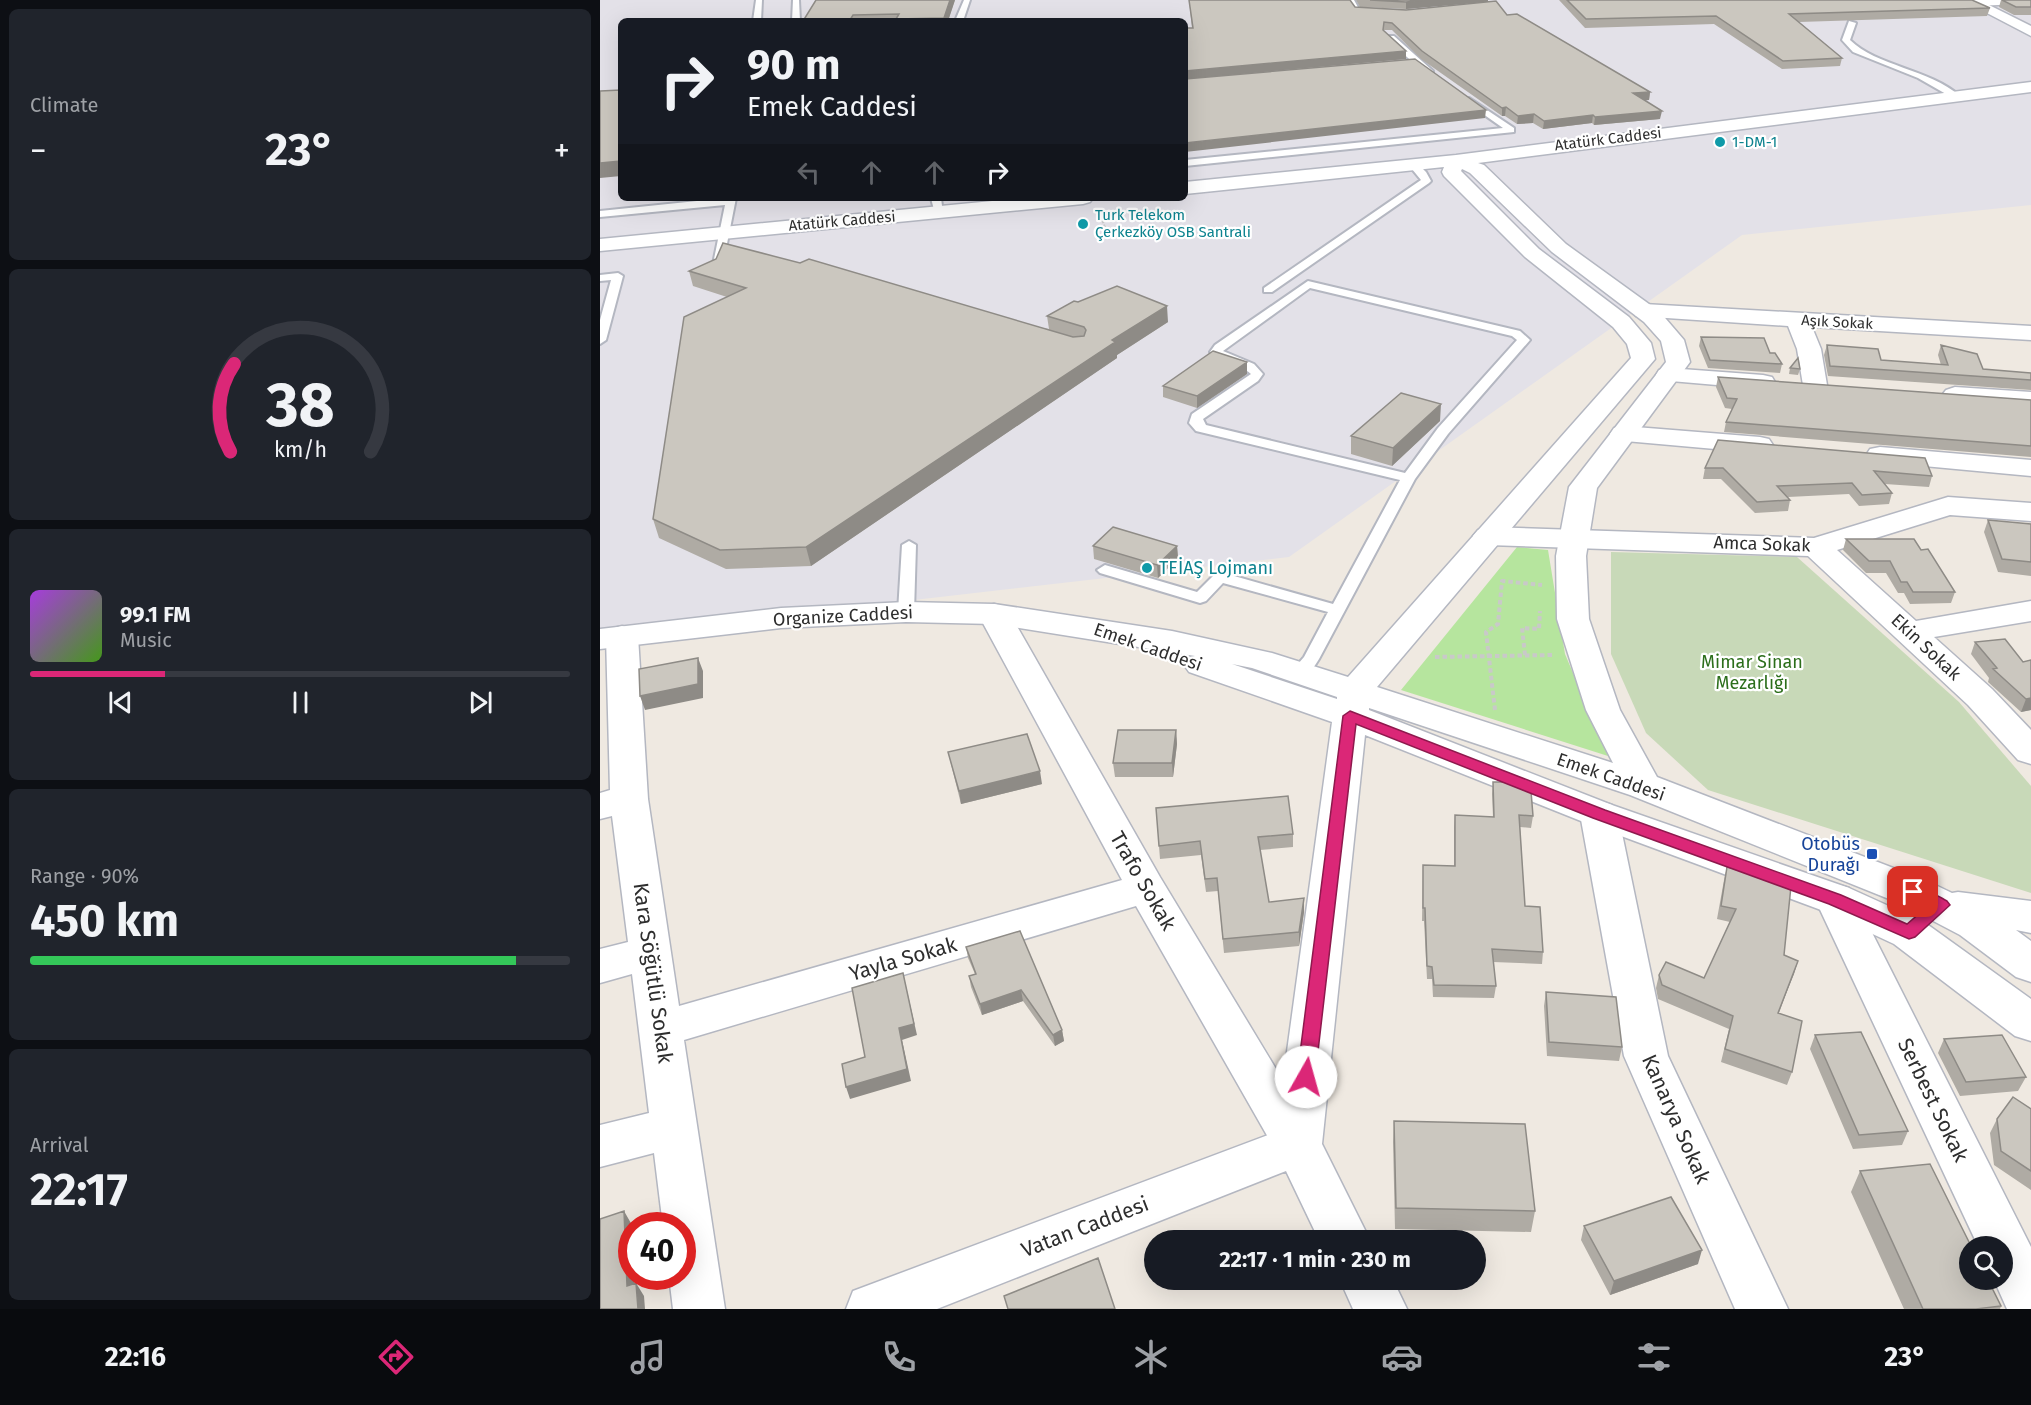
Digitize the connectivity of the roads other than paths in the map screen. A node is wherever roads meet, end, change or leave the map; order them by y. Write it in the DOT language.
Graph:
graph roads {
  1 [pos="759,0"];
  2 [pos="796,0"];
  3 [pos="967,0"];
  4 [pos="1351,0"];
  5 [pos="2025,0"];
  6 [pos="1971,1"];
  7 [pos="2031,3"];
  8 [pos="1386,12"];
  9 [pos="757,18"];
  10 [pos="796,18"];
  11 [pos="960,18"];
  12 [pos="1852,23"];
  13 [pos="2031,32"];
  14 [pos="1387,34"];
  15 [pos="1417,63"];
  16 [pos="1405,64"];
  17 [pos="1436,76"];
  18 [pos="2029,87"];
  19 [pos="1956,96"];
  20 [pos="1464,97"];
  21 [pos="1456,160"];
  22 [pos="1188,163"];
  23 [pos="1412,163"];
  24 [pos="1188,188"];
  25 [pos="721,201"];
  26 [pos="730,201"];
  27 [pos="1090,201"];
  28 [pos="972,203"];
  29 [pos="937,205"];
  30 [pos="600,214"];
  31 [pos="724,232"];
  32 [pos="600,245"];
  33 [pos="737,251"];
  34 [pos="600,278"];
  35 [pos="1268,290"];
  36 [pos="1644,311"];
  37 [pos="1797,320"];
  38 [pos="2031,333"];
  39 [pos="600,340"];
  40 [pos="1668,375"];
  41 [pos="1929,393"];
  42 [pos="2031,400"];
  43 [pos="1623,434"];
  44 [pos="1788,447"];
  45 [pos="1859,453"];
  46 [pos="1929,459"];
  47 [pos="2031,468"];
  48 [pos="1408,478"];
  49 [pos="1948,506"];
  50 [pos="2031,512"];
  51 [pos="1488,536"];
  52 [pos="1574,537"];
  53 [pos="909,545"];
  54 [pos="1816,547"];
  55 [pos="1105,570"];
  56 [pos="1338,610"];
  57 [pos="2031,611"];
  58 [pos="906,612"];
  59 [pos="994,614"];
  60 [pos="1086,626"];
  61 [pos="1909,632"];
  62 [pos="611,638"];
  63 [pos="1299,672"];
  64 [pos="1353,703"];
  65 [pos="2031,752"];
  66 [pos="1643,786"];
  67 [pos="615,802"];
  68 [pos="1599,814"];
  69 [pos="1146,888"];
  70 [pos="1835,899"];
  71 [pos="1941,905"];
  72 [pos="2031,917"];
  73 [pos="1909,933"];
  74 [pos="651,953"];
  75 [pos="2031,965"];
  76 [pos="600,966"];
  77 [pos="2031,1023"];
  78 [pos="661,1029"];
  79 [pos="674,1127"];
  80 [pos="1298,1145"];
  81 [pos="600,1146"];
  82 [pos="1340,1230"];
  83 [pos="1371,1290"];
  84 [pos="2031,1302"];
  85 [pos="699,1309"];
  86 [pos="872,1309"];
  87 [pos="1381,1309"];
  88 [pos="1762,1309"];
  1 -- 9 [label="lane"];
  2 -- 10 [label="lane"];
  3 -- 11 [label="lane"];
  4 -- 8 [label="lane"];
  5 -- 6 [label="street"];
  5 -- 7 [label="lane"];
  6 -- 13 [label="street"];
  12 -- 19 [label="lane"];
  14 -- 15 [label="lane"];
  15 -- 16 [label="lane"];
  15 -- 17 [label="lane"];
  18 -- 19 [label="street, Atatürk Caddesi"];
  19 -- 21 [label="street, Atatürk Caddesi"];
  20 -- 22 [label="lane"];
  21 -- 23 [label="street, Atatürk Caddesi"];
  21 -- 36 [label="street"];
  21 -- 51 [label="street"];
  23 -- 24 [label="street, Atatürk Caddesi"];
  23 -- 35 [label="lane"];
  25 -- 30 [label="lane"];
  26 -- 31 [label="lane"];
  27 -- 28 [label="street, Atatürk Caddesi"];
  28 -- 29 [label="street, Atatürk Caddesi"];
  29 -- 31 [label="street, Atatürk Caddesi"];
  31 -- 32 [label="street, Atatürk Caddesi"];
  31 -- 33 [label="lane"];
  34 -- 39 [label="lane"];
  36 -- 37 [label="street, Aşık Sokak"];
  36 -- 40 [label="street"];
  37 -- 38 [label="street, Aşık Sokak"];
  37 -- 40 [label="street"];
  40 -- 43 [label="street"];
  41 -- 42 [label="street"];
  43 -- 44 [label="street"];
  43 -- 52 [label="street"];
  45 -- 46 [label="street"];
  46 -- 47 [label="street"];
  46 -- 49 [label="street"];
  48 -- 48 [label="lane"];
  48 -- 56 [label="lane"];
  49 -- 50 [label="street, Amca Sokak"];
  49 -- 54 [label="street, Amca Sokak"];
  51 -- 52 [label="street, Amca Sokak"];
  51 -- 64 [label="street"];
  52 -- 54 [label="street, Amca Sokak"];
  52 -- 66 [label="street"];
  53 -- 58 [label="lane"];
  54 -- 61 [label="street, Ekin Sokak"];
  55 -- 56 [label="lane"];
  56 -- 63 [label="lane"];
  57 -- 61 [label="street"];
  58 -- 59 [label="street, Organize Caddesi"];
  58 -- 62 [label="street, Organize Caddesi"];
  59 -- 60 [label="street, Organize Caddesi"];
  59 -- 69 [label="street, Trafo Sokak"];
  60 -- 63 [label="street, Emek Caddesi"];
  60 -- 64 [label="street, Emek Caddesi"];
  61 -- 65 [label="street, Ekin Sokak"];
  62 -- 67 [label="street, Kara Söğütlü Sokak"];
  63 -- 64 [label="street, Emek Caddesi"];
  64 -- 66 [label="street, Emek Caddesi"];
  64 -- 68 [label="street, Emek Caddesi"];
  64 -- 80 [label="street"];
  66 -- 71 [label="street, Emek Caddesi"];
  67 -- 74 [label="street, Kara Söğütlü Sokak"];
  68 -- 70 [label="street, Emek Caddesi"];
  68 -- 88 [label="street, Kanarya Sokak"];
  69 -- 78 [label="street, Yayla Sokak"];
  69 -- 80 [label="street, Trafo Sokak"];
  70 -- 73 [label="street, Emek Caddesi"];
  70 -- 84 [label="street, Serbest Sokak"];
  71 -- 72 [label="street"];
  71 -- 73 [label="street"];
  71 -- 75 [label="street, Emek Caddesi"];
  73 -- 77 [label="street, Emek Caddesi"];
  74 -- 76 [label="street"];
  74 -- 78 [label="street, Kara Söğütlü Sokak"];
  78 -- 79 [label="street, Kara Söğütlü Sokak"];
  79 -- 81 [label="street"];
  79 -- 85 [label="street, Kara Söğütlü Sokak"];
  80 -- 82 [label="street, Trafo Sokak"];
  80 -- 86 [label="street, Vatan Caddesi"];
  83 -- 87 [label="street"];
}
